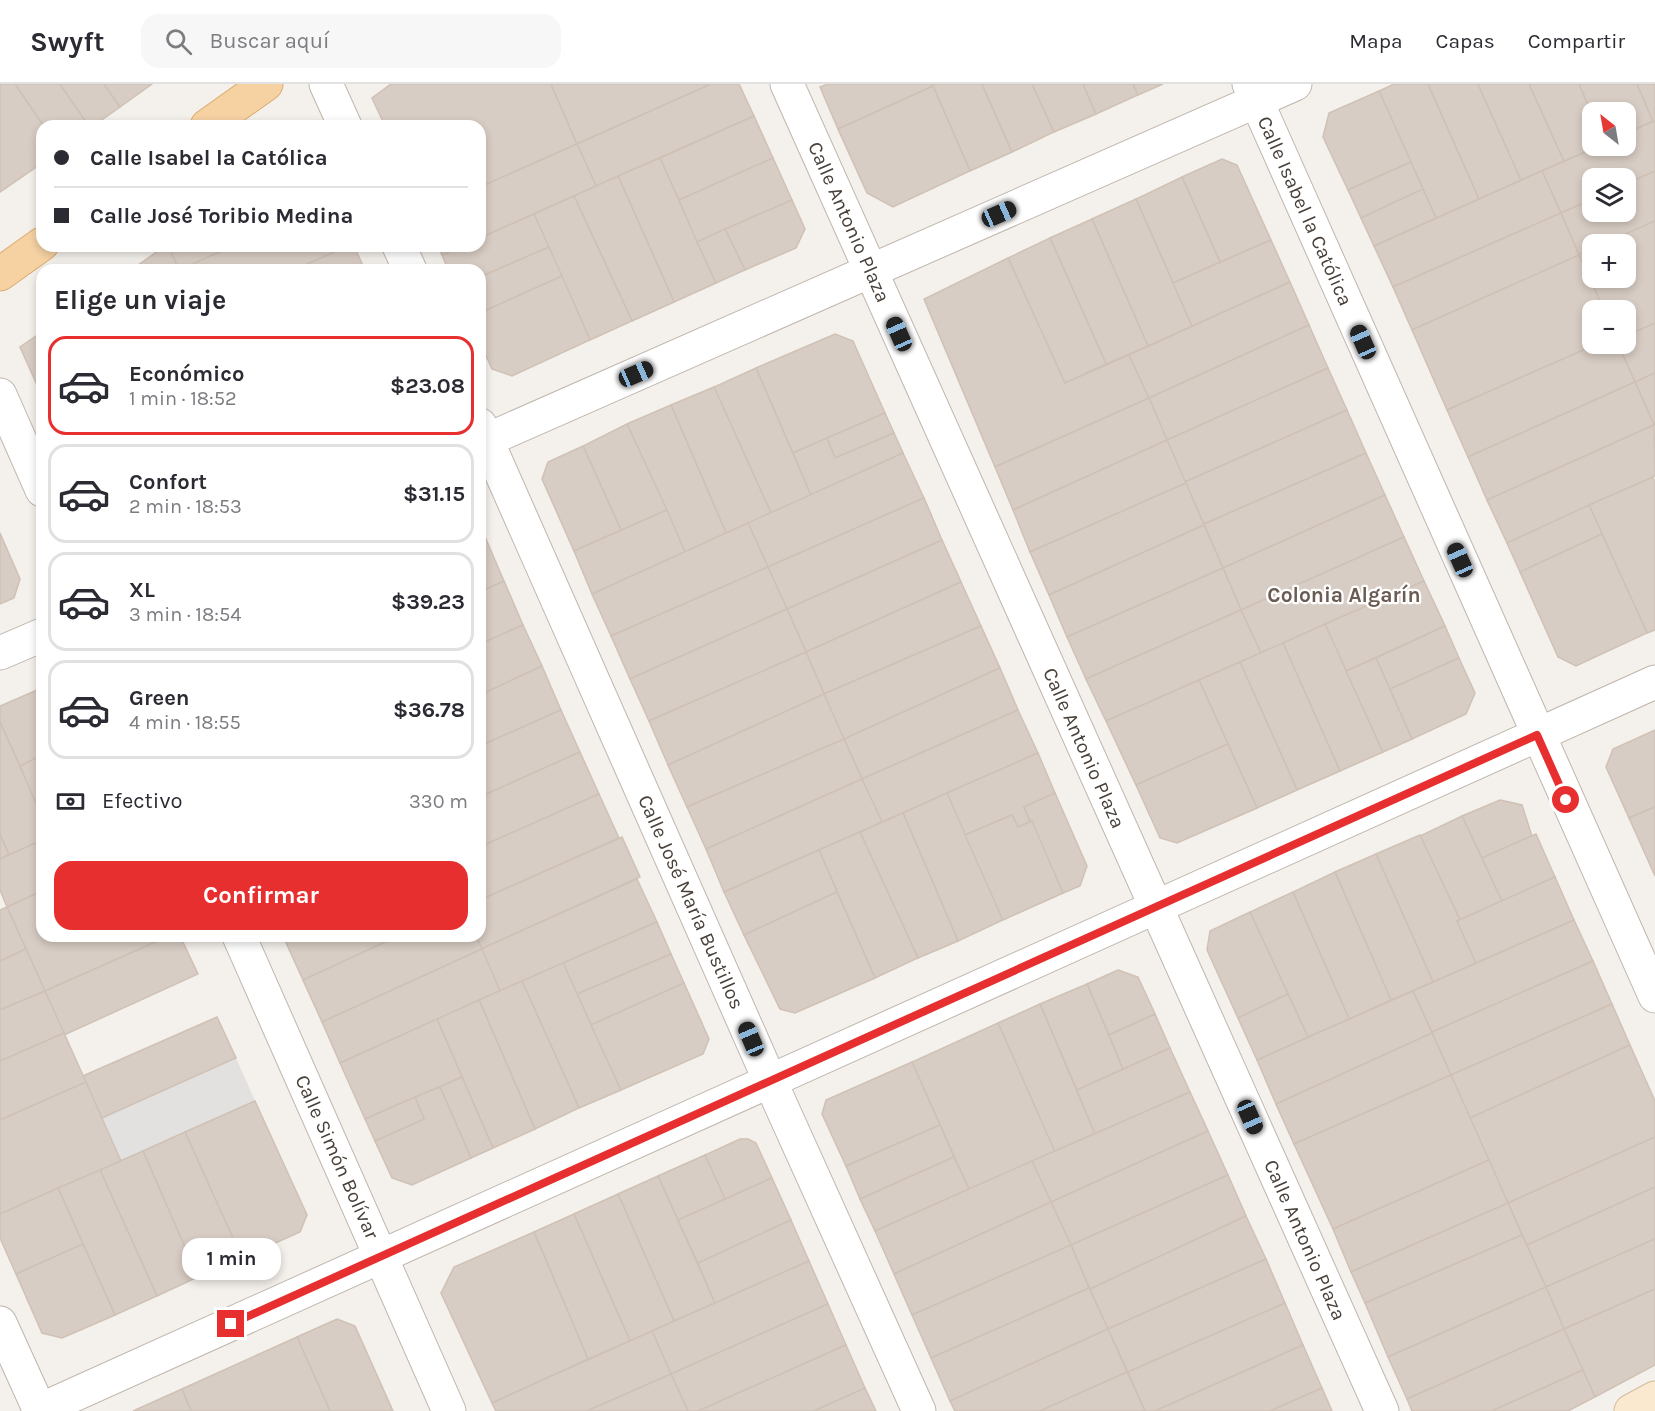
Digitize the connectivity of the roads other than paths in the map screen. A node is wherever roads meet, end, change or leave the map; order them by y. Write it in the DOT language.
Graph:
graph roads {
  1 [pos="266,84"];
  2 [pos="326,84"];
  3 [pos="787,84"];
  4 [pos="1295,84"];
  5 [pos="1253,92"];
  6 [pos="215,120"];
  7 [pos="342,120"];
  8 [pos="36,248"];
  9 [pos="871,271"];
  10 [pos="0,274"];
  11 [pos="0,395"];
  12 [pos="486,434"];
  13 [pos="486,445"];
  14 [pos="36,476"];
  15 [pos="36,638"];
  16 [pos="0,654"];
  17 [pos="1655,682"];
  18 [pos="1537,735"];
  19 [pos="1156,907"];
  20 [pos="242,942"];
  21 [pos="1655,996"];
  22 [pos="770,1081"];
  23 [pos="381,1256"];
  24 [pos="0,1323"];
  25 [pos="1655,1398"];
  26 [pos="39,1411"];
  27 [pos="449,1411"];
  28 [pos="920,1411"];
  29 [pos="1382,1411"];
  30 [pos="1631,1411"];
  1 -- 6 [label="main road"];
  2 -- 7 [label="street"];
  3 -- 9 [label="street, Calle Antonio Plaza"];
  4 -- 5 [label="street"];
  5 -- 9 [label="street"];
  5 -- 18 [label="street, Calle Isabel la Católica"];
  8 -- 10 [label="main road"];
  9 -- 12 [label="street"];
  9 -- 19 [label="street, Calle Antonio Plaza"];
  11 -- 14 [label="street"];
  13 -- 22 [label="street, Calle José María Bustillos"];
  15 -- 16 [label="street"];
  17 -- 18 [label="street"];
  18 -- 19 [label="street"];
  18 -- 21 [label="street, Calle Isabel la Católica"];
  19 -- 22 [label="street"];
  19 -- 29 [label="street, Calle Antonio Plaza"];
  20 -- 23 [label="street, Calle Simón Bolívar"];
  22 -- 23 [label="street"];
  22 -- 28 [label="street, Calle José María Bustillos"];
  23 -- 26 [label="street"];
  23 -- 27 [label="street, Calle Simón Bolívar"];
  24 -- 26 [label="street"];
  25 -- 30 [label="main road"];
}
